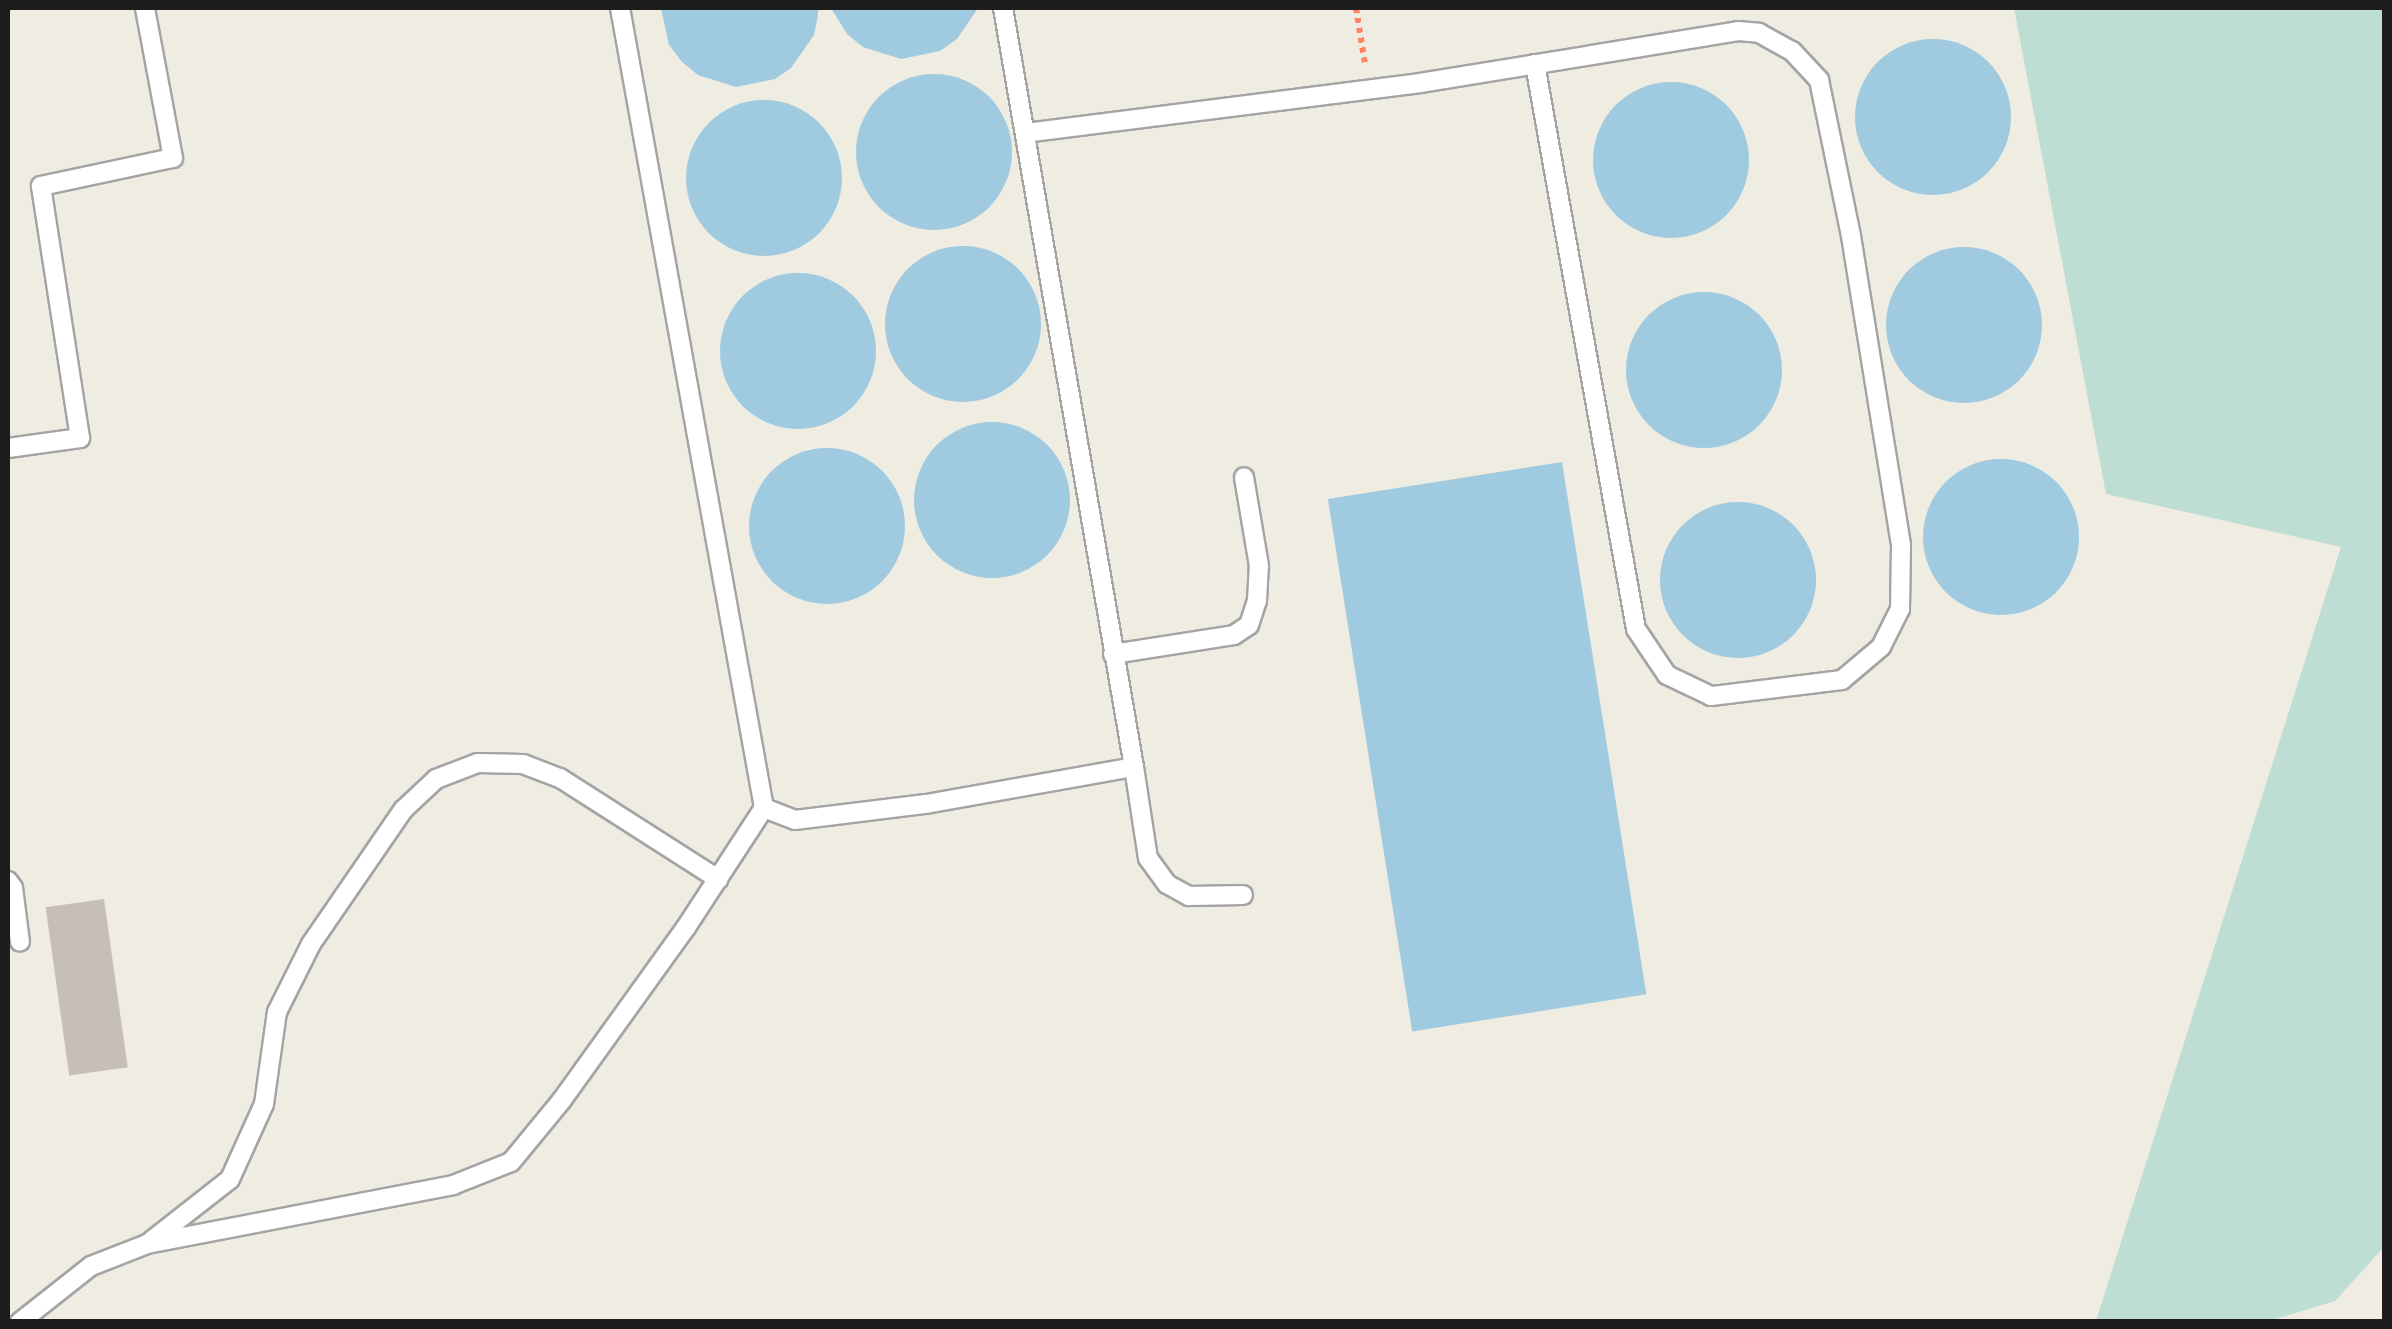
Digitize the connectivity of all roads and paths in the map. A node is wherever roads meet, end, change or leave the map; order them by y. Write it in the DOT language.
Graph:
graph roads {
  1 [pos="144,8"];
  2 [pos="620,8"];
  3 [pos="1003,8"];
  4 [pos="1356,8"];
  5 [pos="1535,64"];
  6 [pos="1369,90"];
  7 [pos="1025,132"];
  8 [pos="8,448"];
  9 [pos="1244,477"];
  10 [pos="1113,654"];
  11 [pos="1134,767"];
  12 [pos="764,808"];
  13 [pos="718,879"];
  14 [pos="8,881"];
  15 [pos="1243,894"];
  16 [pos="20,942"];
  17 [pos="146,1244"];
  18 [pos="20,1322"];
  1 -- 8 [label="lane"];
  2 -- 12 [label="lane"];
  3 -- 7 [label="lane"];
  4 -- 6 [label="path"];
  5 -- 5 [label="lane"];
  5 -- 6 [label="lane"];
  6 -- 7 [label="lane"];
  7 -- 10 [label="lane"];
  9 -- 10 [label="lane"];
  10 -- 11 [label="lane"];
  11 -- 12 [label="lane"];
  11 -- 15 [label="lane"];
  12 -- 13 [label="lane"];
  13 -- 17 [label="lane"];
  13 -- 17 [label="lane"];
  14 -- 16 [label="lane"];
  17 -- 18 [label="lane"];
}
